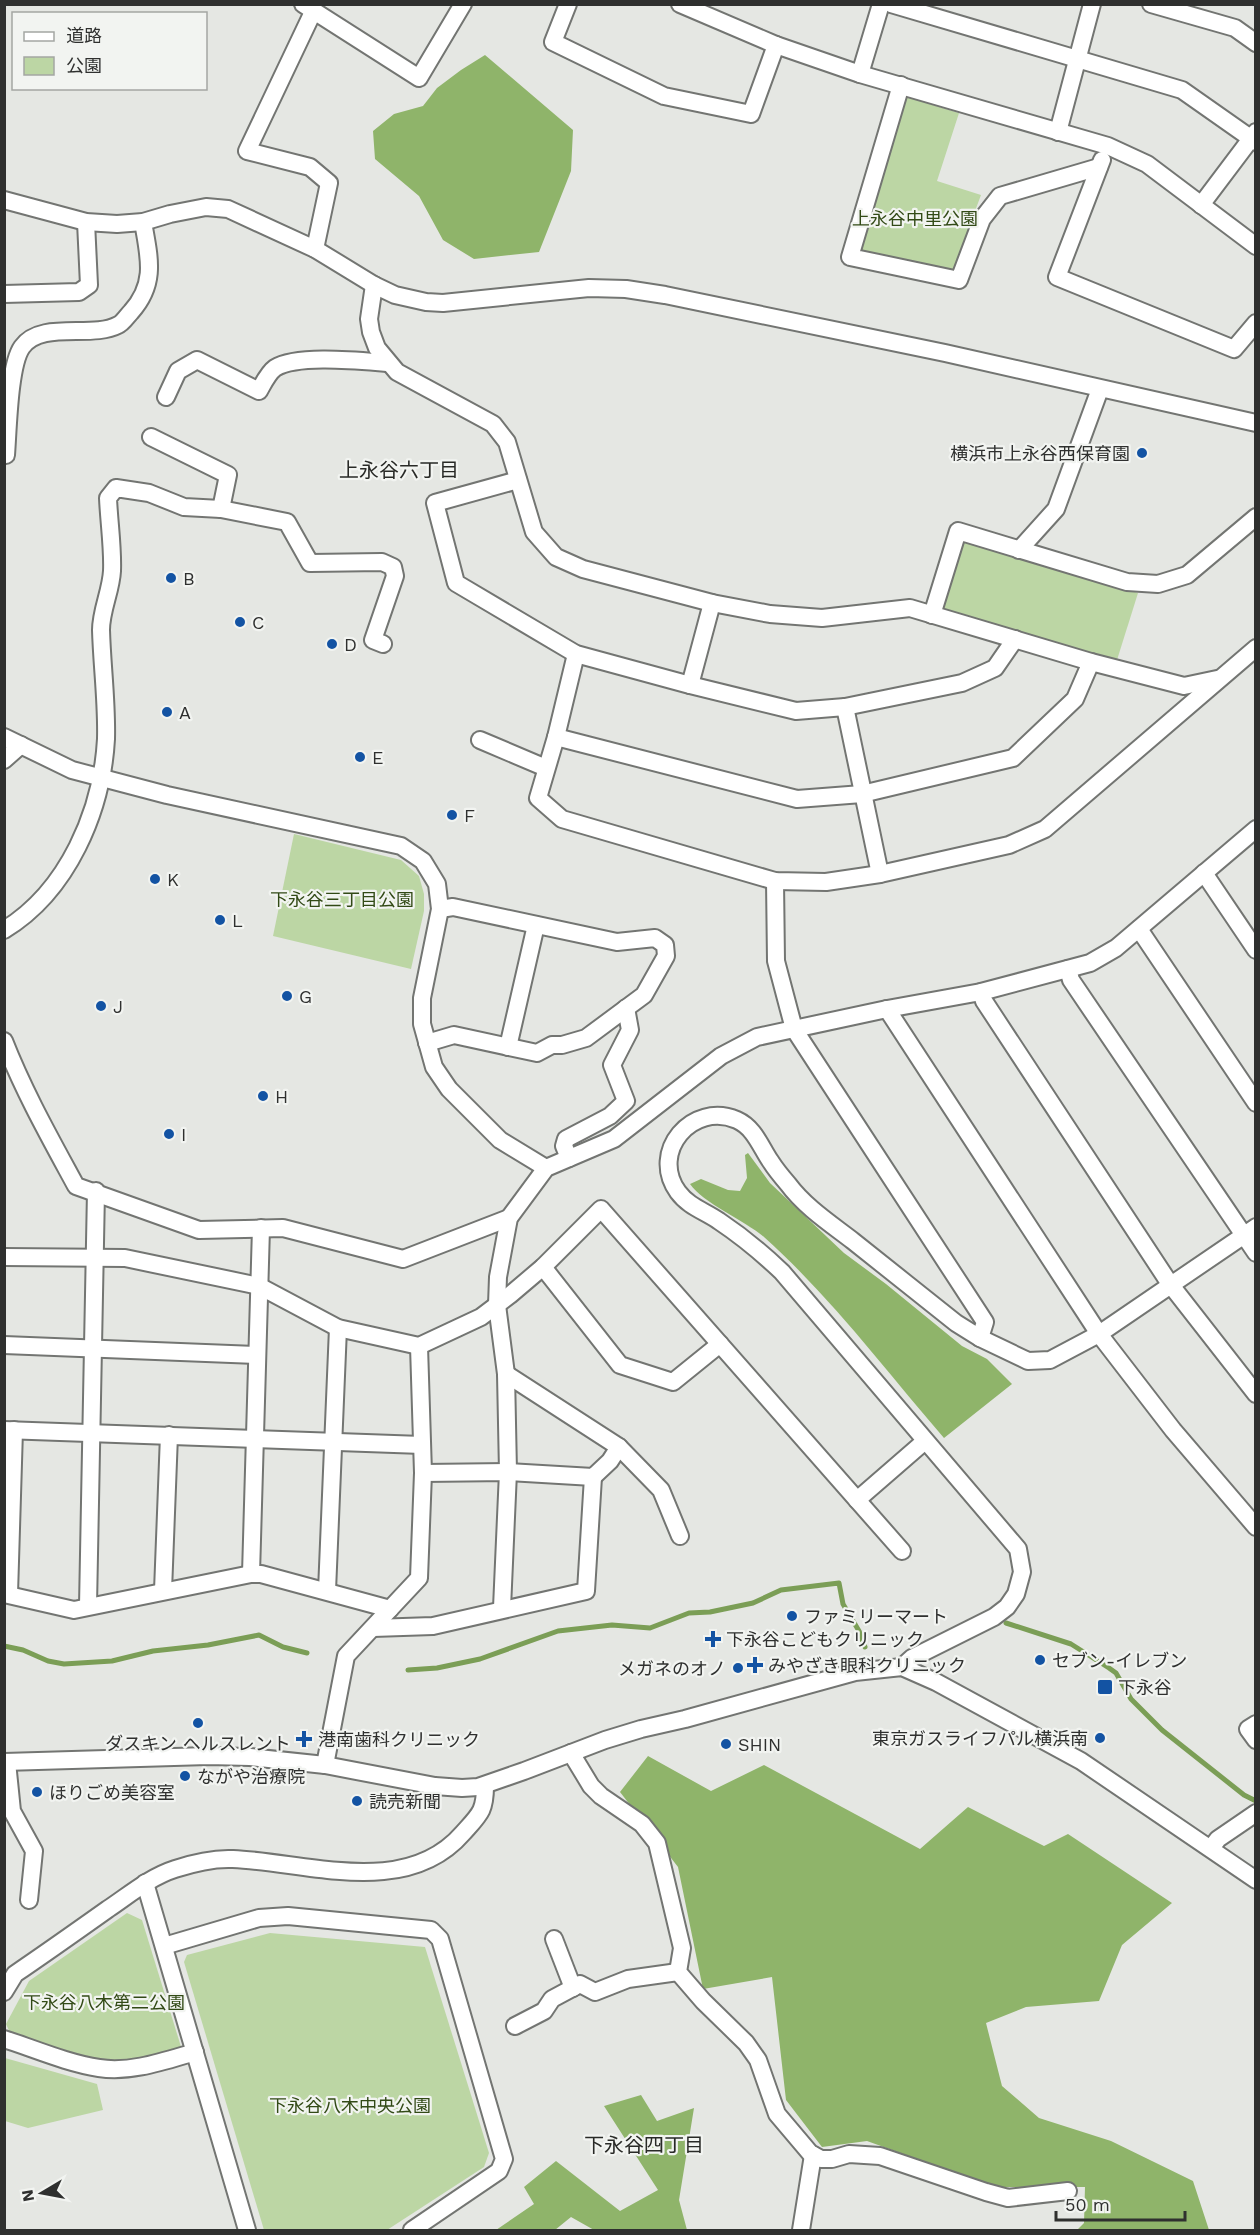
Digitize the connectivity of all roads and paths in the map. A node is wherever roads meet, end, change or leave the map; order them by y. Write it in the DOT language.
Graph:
graph roads {
  1 [pos="463,4"];
  2 [pos="568,4"];
  3 [pos="680,4"];
  4 [pos="881,4"];
  5 [pos="891,4"];
  6 [pos="1092,4"];
  7 [pos="1151,4"];
  8 [pos="308,8"];
  9 [pos="1256,44"];
  10 [pos="776,45"];
  11 [pos="1078,58"];
  12 [pos="860,74"];
  13 [pos="900,85"];
  14 [pos="1058,132"];
  15 [pos="1254,137"];
  16 [pos="1108,146"];
  17 [pos="1099,167"];
  18 [pos="4,200"];
  19 [pos="1201,205"];
  20 [pos="86,222"];
  21 [pos="142,222"];
  22 [pos="1256,246"];
  23 [pos="315,249"];
  24 [pos="374,285"];
  25 [pos="4,294"];
  26 [pos="1256,323"];
  27 [pos="388,363"];
  28 [pos="1100,389"];
  29 [pos="166,397"];
  30 [pos="1256,423"];
  31 [pos="151,436"];
  32 [pos="6,455"];
  33 [pos="518,480"];
  34 [pos="221,509"];
  35 [pos="1256,517"];
  36 [pos="1019,550"];
  37 [pos="712,603"];
  38 [pos="932,615"];
  39 [pos="1015,639"];
  40 [pos="383,644"];
  41 [pos="1256,648"];
  42 [pos="576,654"];
  43 [pos="1091,662"];
  44 [pos="1217,679"];
  45 [pos="690,685"];
  46 [pos="845,707"];
  47 [pos="4,736"];
  48 [pos="556,736"];
  49 [pos="480,740"];
  50 [pos="21,745"];
  51 [pos="4,760"];
  52 [pos="546,768"];
  53 [pos="100,777"];
  54 [pos="862,794"];
  55 [pos="1256,829"];
  56 [pos="1204,873"];
  57 [pos="879,874"];
  58 [pos="775,881"];
  59 [pos="440,909"];
  60 [pos="536,925"];
  61 [pos="1139,929"];
  62 [pos="4,930"];
  63 [pos="1256,950"];
  64 [pos="1068,969"];
  65 [pos="981,992"];
  66 [pos="626,1008"];
  67 [pos="887,1009"];
  68 [pos="794,1029"];
  69 [pos="4,1041"];
  70 [pos="427,1044"];
  71 [pos="508,1047"];
  72 [pos="1256,1103"];
  73 [pos="569,1158"];
  74 [pos="546,1168"];
  75 [pos="96,1191"];
  76 [pos="509,1218"];
  77 [pos="261,1228"];
  78 [pos="1249,1231"];
  79 [pos="1256,1253"];
  80 [pos="4,1257"];
  81 [pos="95,1258"];
  82 [pos="543,1267"];
  83 [pos="1170,1284"];
  84 [pos="260,1286"];
  85 [pos="497,1305"];
  86 [pos="338,1328"];
  87 [pos="1099,1334"];
  88 [pos="980,1338"];
  89 [pos="720,1344"];
  90 [pos="4,1345"];
  91 [pos="419,1346"];
  92 [pos="93,1348"];
  93 [pos="257,1355"];
  94 [pos="506,1374"];
  95 [pos="1256,1394"];
  96 [pos="9,1430"];
  97 [pos="91,1433"];
  98 [pos="169,1436"];
  99 [pos="255,1439"];
  100 [pos="925,1441"];
  101 [pos="333,1442"];
  102 [pos="422,1445"];
  103 [pos="619,1447"];
  104 [pos="508,1472"];
  105 [pos="423,1473"];
  106 [pos="593,1478"];
  107 [pos="857,1500"];
  108 [pos="1256,1527"];
  109 [pos="680,1536"];
  110 [pos="902,1551"];
  111 [pos="251,1574"];
  112 [pos="327,1591"];
  113 [pos="163,1592"];
  114 [pos="7,1594"];
  115 [pos="88,1606"];
  116 [pos="502,1608"];
  117 [pos="390,1609"];
  118 [pos="373,1628"];
  119 [pos="902,1667"];
  120 [pos="1256,1724"];
  121 [pos="1256,1740"];
  122 [pos="571,1753"];
  123 [pos="6,1762"];
  124 [pos="325,1765"];
  125 [pos="485,1786"];
  126 [pos="1255,1813"];
  127 [pos="1211,1848"];
  128 [pos="1256,1880"];
  129 [pos="146,1883"];
  130 [pos="29,1900"];
  131 [pos="554,1939"];
  132 [pos="164,1946"];
  133 [pos="10,1972"];
  134 [pos="678,1972"];
  135 [pos="573,1988"];
  136 [pos="4,1992"];
  137 [pos="514,2026"];
  138 [pos="4,2039"];
  139 [pos="195,2052"];
  140 [pos="813,2154"];
  141 [pos="1068,2191"];
  142 [pos="247,2230"];
  143 [pos="411,2230"];
  144 [pos="801,2230"];
  1 -- 8 [label="street"];
  2 -- 10 [label="street"];
  3 -- 10 [label="street"];
  4 -- 12 [label="street"];
  5 -- 11 [label="street"];
  6 -- 11 [label="street"];
  7 -- 9 [label="street"];
  8 -- 23 [label="street"];
  10 -- 12 [label="street"];
  11 -- 14 [label="street"];
  11 -- 15 [label="street"];
  12 -- 13 [label="street"];
  13 -- 14 [label="street"];
  13 -- 17 [label="street"];
  14 -- 16 [label="street"];
  15 -- 19 [label="street"];
  16 -- 17 [label="street"];
  16 -- 19 [label="street"];
  17 -- 26 [label="street"];
  18 -- 20 [label="street"];
  19 -- 22 [label="street"];
  20 -- 21 [label="street"];
  20 -- 25 [label="street"];
  21 -- 23 [label="street"];
  21 -- 32 [label="street"];
  23 -- 24 [label="street"];
  24 -- 27 [label="street"];
  24 -- 28 [label="street"];
  27 -- 29 [label="street"];
  27 -- 33 [label="street"];
  28 -- 30 [label="street"];
  28 -- 36 [label="street"];
  31 -- 34 [label="street"];
  33 -- 37 [label="street"];
  33 -- 42 [label="street"];
  34 -- 40 [label="street"];
  34 -- 53 [label="street"];
  35 -- 36 [label="street"];
  36 -- 38 [label="street"];
  37 -- 38 [label="street"];
  37 -- 45 [label="street"];
  38 -- 39 [label="street"];
  39 -- 43 [label="street"];
  39 -- 46 [label="street"];
  41 -- 44 [label="street"];
  42 -- 45 [label="street"];
  42 -- 48 [label="street"];
  43 -- 44 [label="street"];
  43 -- 54 [label="street"];
  44 -- 57 [label="street"];
  45 -- 46 [label="street"];
  46 -- 54 [label="street"];
  47 -- 50 [label="street"];
  48 -- 52 [label="street"];
  48 -- 54 [label="street"];
  49 -- 52 [label="street"];
  50 -- 51 [label="street"];
  50 -- 53 [label="street"];
  52 -- 58 [label="street"];
  53 -- 59 [label="street"];
  53 -- 62 [label="street"];
  54 -- 57 [label="street"];
  55 -- 56 [label="street"];
  56 -- 61 [label="street"];
  56 -- 63 [label="street"];
  57 -- 58 [label="street"];
  58 -- 68 [label="street"];
  59 -- 60 [label="street"];
  59 -- 70 [label="street"];
  60 -- 66 [label="street"];
  60 -- 71 [label="street"];
  61 -- 64 [label="street"];
  61 -- 72 [label="street"];
  64 -- 65 [label="street"];
  64 -- 78 [label="street"];
  65 -- 67 [label="street"];
  65 -- 83 [label="street"];
  66 -- 71 [label="street"];
  66 -- 73 [label="street"];
  67 -- 68 [label="street"];
  67 -- 87 [label="street"];
  68 -- 73 [label="street"];
  68 -- 88 [label="street"];
  69 -- 75 [label="street"];
  70 -- 71 [label="street"];
  70 -- 74 [label="street"];
  73 -- 74 [label="street"];
  74 -- 76 [label="street"];
  75 -- 77 [label="street"];
  75 -- 81 [label="street"];
  76 -- 77 [label="street"];
  76 -- 85 [label="street"];
  77 -- 84 [label="street"];
  78 -- 79 [label="street"];
  78 -- 83 [label="street"];
  80 -- 81 [label="street"];
  81 -- 84 [label="street"];
  81 -- 92 [label="street"];
  82 -- 85 [label="street"];
  82 -- 89 [label="street"];
  82 -- 89 [label="street"];
  83 -- 87 [label="street"];
  83 -- 95 [label="street"];
  84 -- 86 [label="street"];
  84 -- 93 [label="street"];
  85 -- 91 [label="street"];
  85 -- 94 [label="street"];
  86 -- 91 [label="street"];
  86 -- 101 [label="street"];
  87 -- 88 [label="street"];
  87 -- 108 [label="street"];
  88 -- 100 [label="street"];
  89 -- 107 [label="street"];
  90 -- 92 [label="street"];
  91 -- 102 [label="street"];
  92 -- 93 [label="street"];
  92 -- 97 [label="street"];
  93 -- 99 [label="street"];
  94 -- 103 [label="street"];
  94 -- 104 [label="street"];
  96 -- 97 [label="street"];
  96 -- 114 [label="street"];
  97 -- 98 [label="street"];
  97 -- 115 [label="street"];
  98 -- 99 [label="street"];
  98 -- 113 [label="street"];
  99 -- 101 [label="street"];
  99 -- 111 [label="street"];
  100 -- 107 [label="street"];
  100 -- 119 [label="street"];
  101 -- 102 [label="street"];
  101 -- 112 [label="street"];
  102 -- 105 [label="street"];
  103 -- 106 [label="street"];
  103 -- 109 [label="street"];
  104 -- 105 [label="street"];
  104 -- 106 [label="street"];
  104 -- 116 [label="street"];
  105 -- 117 [label="street"];
  106 -- 116 [label="street"];
  107 -- 110 [label="street"];
  111 -- 112 [label="street"];
  111 -- 113 [label="street"];
  112 -- 117 [label="street"];
  113 -- 115 [label="street"];
  114 -- 115 [label="street"];
  116 -- 118 [label="street"];
  117 -- 118 [label="street"];
  118 -- 124 [label="street"];
  119 -- 122 [label="street"];
  119 -- 127 [label="street"];
  120 -- 121 [label="street"];
  122 -- 125 [label="street"];
  122 -- 134 [label="street"];
  123 -- 124 [label="street"];
  123 -- 130 [label="street"];
  124 -- 125 [label="street"];
  125 -- 129 [label="street"];
  126 -- 127 [label="street"];
  127 -- 128 [label="street"];
  129 -- 132 [label="street"];
  129 -- 133 [label="street"];
  131 -- 135 [label="street"];
  132 -- 139 [label="street"];
  132 -- 143 [label="street"];
  133 -- 136 [label="street"];
  134 -- 135 [label="street"];
  134 -- 140 [label="street"];
  135 -- 137 [label="street"];
  138 -- 139 [label="street"];
  139 -- 142 [label="street"];
  140 -- 141 [label="street"];
  140 -- 144 [label="street"];
}
